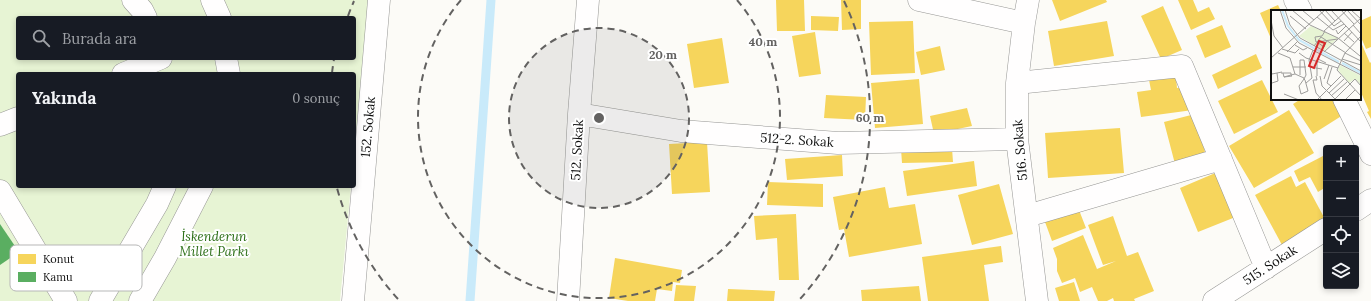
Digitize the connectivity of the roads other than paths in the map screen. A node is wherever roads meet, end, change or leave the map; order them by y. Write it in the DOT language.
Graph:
graph roads {
  1 [pos="133,0"];
  2 [pos="212,0"];
  3 [pos="379,0"];
  4 [pos="588,0"];
  5 [pos="919,0"];
  6 [pos="1028,0"];
  7 [pos="1295,0"];
  8 [pos="1300,10"];
  9 [pos="145,16"];
  10 [pos="219,16"];
  11 [pos="1024,23"];
  12 [pos="156,60"];
  13 [pos="168,60"];
  14 [pos="226,60"];
  15 [pos="128,72"];
  16 [pos="170,72"];
  17 [pos="229,72"];
  18 [pos="1017,83"];
  19 [pos="1344,100"];
  20 [pos="579,114"];
  21 [pos="16,119"];
  22 [pos="0,125"];
  23 [pos="1017,139"];
  24 [pos="1371,154"];
  25 [pos="1221,159"];
  26 [pos="164,188"];
  27 [pos="201,188"];
  28 [pos="0,191"];
  29 [pos="1371,200"];
  30 [pos="1359,208"];
  31 [pos="1027,216"];
  32 [pos="1323,231"];
  33 [pos="32,245"];
  34 [pos="133,245"];
  35 [pos="1266,268"];
  36 [pos="60,291"];
  37 [pos="106,291"];
  38 [pos="66,301"];
  39 [pos="100,301"];
  40 [pos="140,301"];
  41 [pos="353,301"];
  42 [pos="568,301"];
  43 [pos="1037,301"];
  44 [pos="1214,301"];
  1 -- 9 [label="street"];
  2 -- 10 [label="street"];
  3 -- 41 [label="street, 152. Sokak"];
  4 -- 20 [label="street, 512. Sokak"];
  5 -- 11 [label="street"];
  6 -- 11 [label="street, 516. Sokak"];
  7 -- 8 [label="street"];
  11 -- 18 [label="street, 516. Sokak"];
  12 -- 15 [label="street"];
  13 -- 16 [label="street"];
  14 -- 17 [label="street"];
  18 -- 23 [label="street, 516. Sokak"];
  18 -- 25 [label="street"];
  19 -- 24 [label="street"];
  20 -- 23 [label="street, 512-2. Sokak"];
  20 -- 42 [label="street, 512. Sokak"];
  21 -- 22 [label="street"];
  23 -- 31 [label="street, 516. Sokak"];
  25 -- 31 [label="street"];
  25 -- 35 [label="street"];
  26 -- 34 [label="street"];
  27 -- 40 [label="street"];
  28 -- 33 [label="street"];
  29 -- 30 [label="street"];
  31 -- 43 [label="street, 516. Sokak"];
  32 -- 35 [label="street, 515. Sokak"];
  35 -- 44 [label="street, 515. Sokak"];
  36 -- 38 [label="street"];
  37 -- 39 [label="street"];
}
